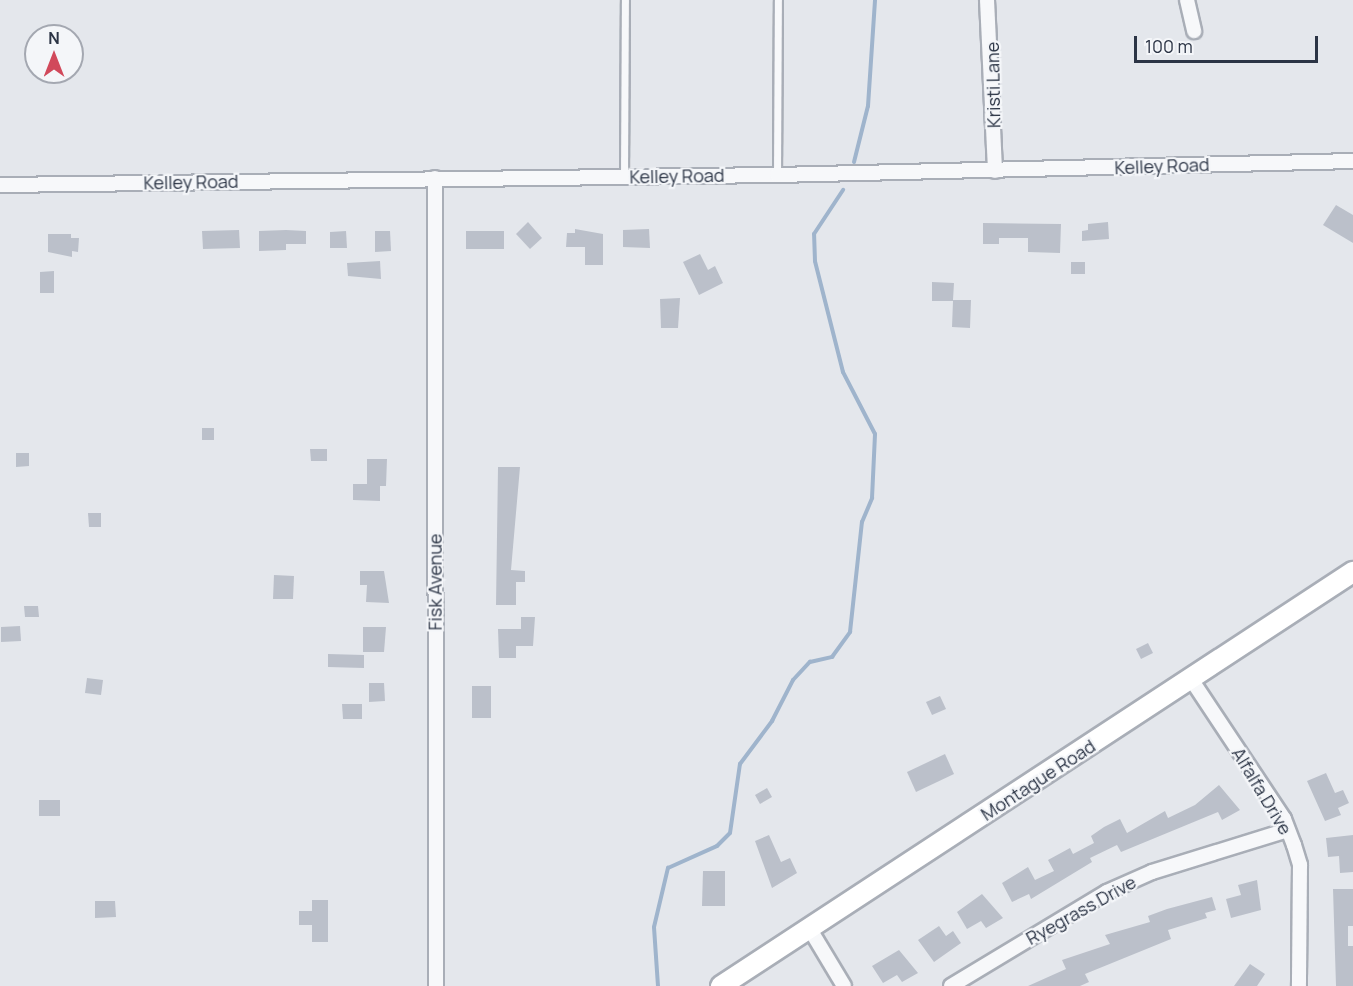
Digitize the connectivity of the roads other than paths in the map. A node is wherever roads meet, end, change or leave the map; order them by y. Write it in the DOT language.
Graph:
graph roads {
  1 [pos="625,0"];
  2 [pos="778,0"];
  3 [pos="987,0"];
  4 [pos="1187,0"];
  5 [pos="1194,31"];
  6 [pos="1353,161"];
  7 [pos="995,171"];
  8 [pos="777,175"];
  9 [pos="624,177"];
  10 [pos="435,178"];
  11 [pos="0,185"];
  12 [pos="1353,572"];
  13 [pos="1191,679"];
  14 [pos="1288,830"];
  15 [pos="811,931"];
  16 [pos="436,986"];
  17 [pos="721,986"];
  18 [pos="844,986"];
  19 [pos="951,986"];
  20 [pos="1299,986"];
  1 -- 9 [label="lane"];
  2 -- 8 [label="lane"];
  3 -- 7 [label="street, Kristi Lane"];
  4 -- 5 [label="street"];
  6 -- 7 [label="street, Kelley Road"];
  7 -- 8 [label="street, Kelley Road"];
  8 -- 9 [label="street, Kelley Road"];
  9 -- 10 [label="street, Kelley Road"];
  10 -- 11 [label="street, Kelley Road"];
  10 -- 16 [label="street, Fisk Avenue"];
  12 -- 13 [label="main road, Montague Road"];
  13 -- 14 [label="street, Alfalfa Drive"];
  13 -- 15 [label="main road, Montague Road"];
  14 -- 19 [label="street, Ryegrass Drive"];
  14 -- 20 [label="street, Alfalfa Drive"];
  15 -- 17 [label="main road, Montague Road"];
  15 -- 18 [label="street"];
}
